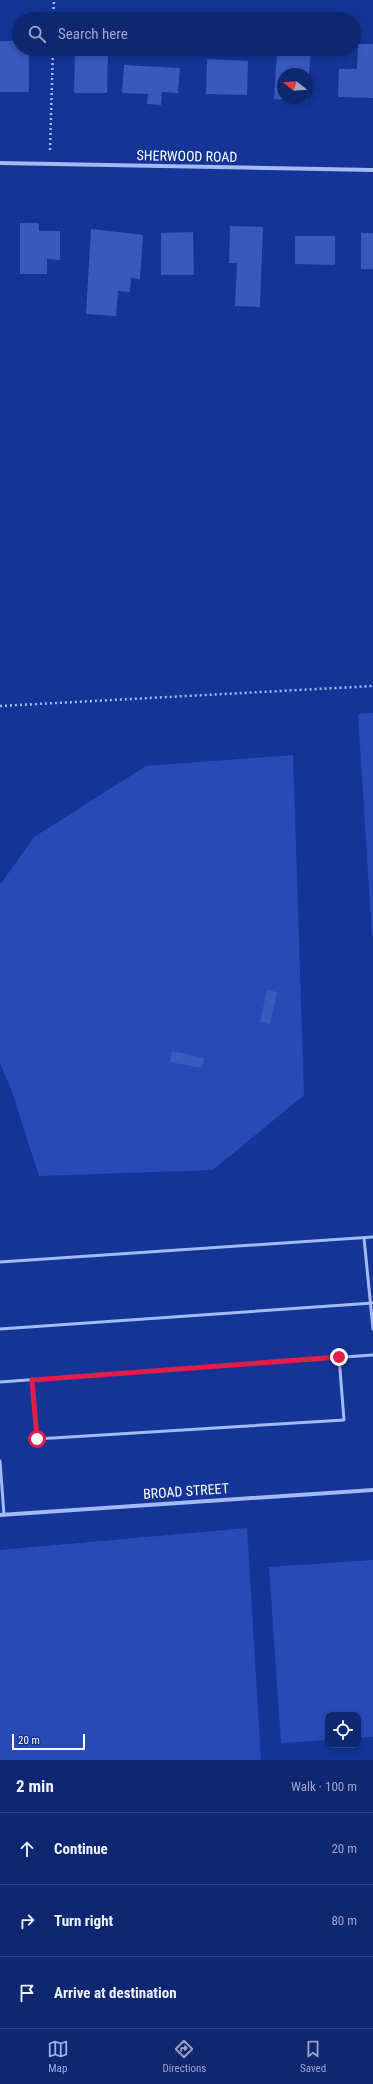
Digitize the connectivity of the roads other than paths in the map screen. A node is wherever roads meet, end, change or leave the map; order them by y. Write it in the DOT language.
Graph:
graph roads {
  1 [pos="0,163"];
  2 [pos="373,170"];
  3 [pos="373,1237"];
  4 [pos="364,1238"];
  5 [pos="0,1262"];
  6 [pos="372,1303"];
  7 [pos="0,1329"];
  8 [pos="373,1329"];
  9 [pos="373,1354"];
  10 [pos="339,1357"];
  11 [pos="32,1380"];
  12 [pos="0,1382"];
  13 [pos="0,1461"];
  14 [pos="373,1490"];
  15 [pos="2,1515"];
  1 -- 2 [label="street, SHERWOOD ROAD"];
  3 -- 4 [label="lane"];
  4 -- 5 [label="lane"];
  4 -- 6 [label="lane"];
  6 -- 7 [label="lane"];
  6 -- 8 [label="lane"];
  9 -- 10 [label="lane"];
  10 -- 11 [label="lane"];
  10 -- 11 [label="lane"];
  11 -- 12 [label="lane"];
  13 -- 15 [label="lane"];
  14 -- 15 [label="street, BROAD STREET"];
}
